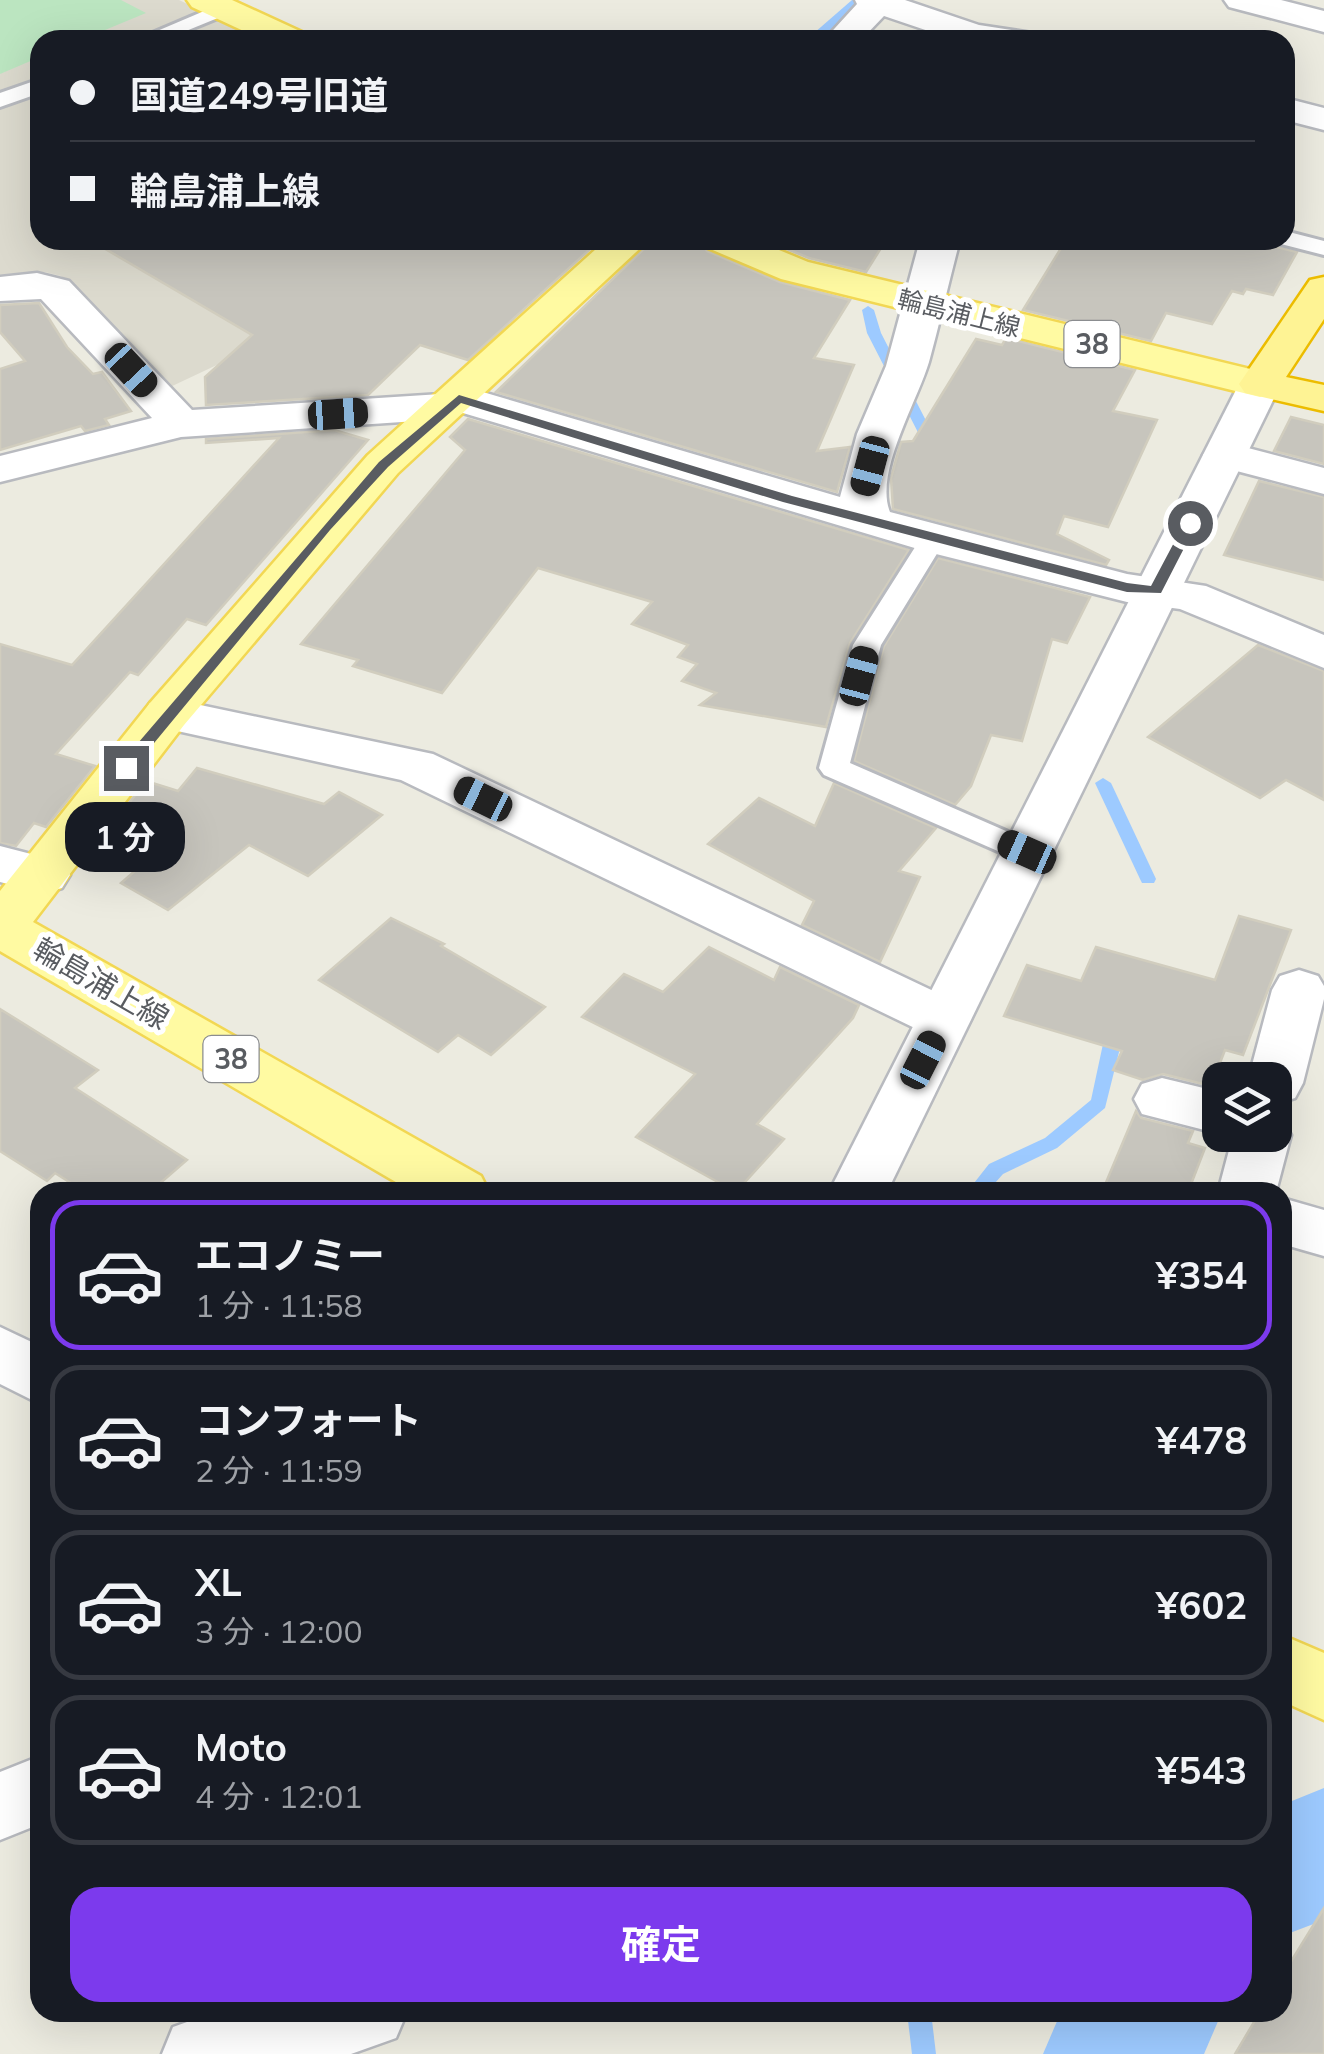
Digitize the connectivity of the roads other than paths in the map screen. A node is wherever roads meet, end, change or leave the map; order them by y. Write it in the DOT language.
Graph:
graph roads {
  1 [pos="1241,0"];
  2 [pos="877,2"];
  3 [pos="220,3"];
  4 [pos="1324,22"];
  5 [pos="166,30"];
  6 [pos="273,30"];
  7 [pos="851,30"];
  8 [pos="959,30"];
  9 [pos="30,88"];
  10 [pos="0,101"];
  11 [pos="1295,111"];
  12 [pos="1324,119"];
  13 [pos="1295,241"];
  14 [pos="1324,248"];
  15 [pos="618,250"];
  16 [pos="745,250"];
  17 [pos="938,250"];
  18 [pos="0,289"];
  19 [pos="1324,289"];
  20 [pos="924,305"];
  21 [pos="1260,384"];
  22 [pos="1324,398"];
  23 [pos="453,402"];
  24 [pos="182,424"];
  25 [pos="1225,455"];
  26 [pos="0,468"];
  27 [pos="1324,481"];
  28 [pos="870,518"];
  29 [pos="938,540"];
  30 [pos="1156,590"];
  31 [pos="1324,654"];
  32 [pos="167,714"];
  33 [pos="1027,852"];
  34 [pos="22,869"];
  35 [pos="0,929"];
  36 [pos="1299,990"];
  37 [pos="944,1020"];
  38 [pos="1280,1062"];
  39 [pos="1162,1099"];
  40 [pos="1202,1109"];
  41 [pos="1258,1152"];
  42 [pos="443,1182"];
  43 [pos="863,1182"];
  44 [pos="1250,1182"];
  45 [pos="1292,1224"];
  46 [pos="1324,1233"];
  47 [pos="0,1352"];
  48 [pos="30,1372"];
  49 [pos="30,1794"];
  50 [pos="0,1807"];
  51 [pos="330,2022"];
  52 [pos="200,2054"];
  1 -- 4 [label="street"];
  2 -- 7 [label="street"];
  2 -- 8 [label="street"];
  3 -- 5 [label="lane"];
  3 -- 6 [label="main road"];
  9 -- 10 [label="lane"];
  11 -- 12 [label="street"];
  13 -- 14 [label="lane"];
  15 -- 23 [label="main road, 輪島浦上線 / 38"];
  16 -- 20 [label="main road, 輪島浦上線 / 38"];
  17 -- 20 [label="street"];
  18 -- 24 [label="street"];
  19 -- 21 [label="highway"];
  20 -- 21 [label="main road, 輪島浦上線 / 38"];
  20 -- 28 [label="street"];
  21 -- 22 [label="highway"];
  21 -- 25 [label="street"];
  23 -- 24 [label="street"];
  23 -- 28 [label="street"];
  23 -- 32 [label="main road, 輪島浦上線 / 38"];
  24 -- 26 [label="street"];
  25 -- 27 [label="street"];
  25 -- 30 [label="street"];
  28 -- 29 [label="street"];
  29 -- 30 [label="street"];
  29 -- 33 [label="lane"];
  30 -- 31 [label="street"];
  30 -- 33 [label="street"];
  32 -- 34 [label="main road, 輪島浦上線 / 38"];
  32 -- 37 [label="street"];
  33 -- 37 [label="street"];
  34 -- 35 [label="main road, 輪島浦上線 / 38"];
  35 -- 42 [label="main road, 輪島浦上線 / 38"];
  36 -- 38 [label="street"];
  37 -- 43 [label="street"];
  39 -- 40 [label="street"];
  41 -- 44 [label="street"];
  45 -- 46 [label="street"];
  47 -- 48 [label="street"];
  49 -- 50 [label="street"];
  51 -- 52 [label="street"];
}
